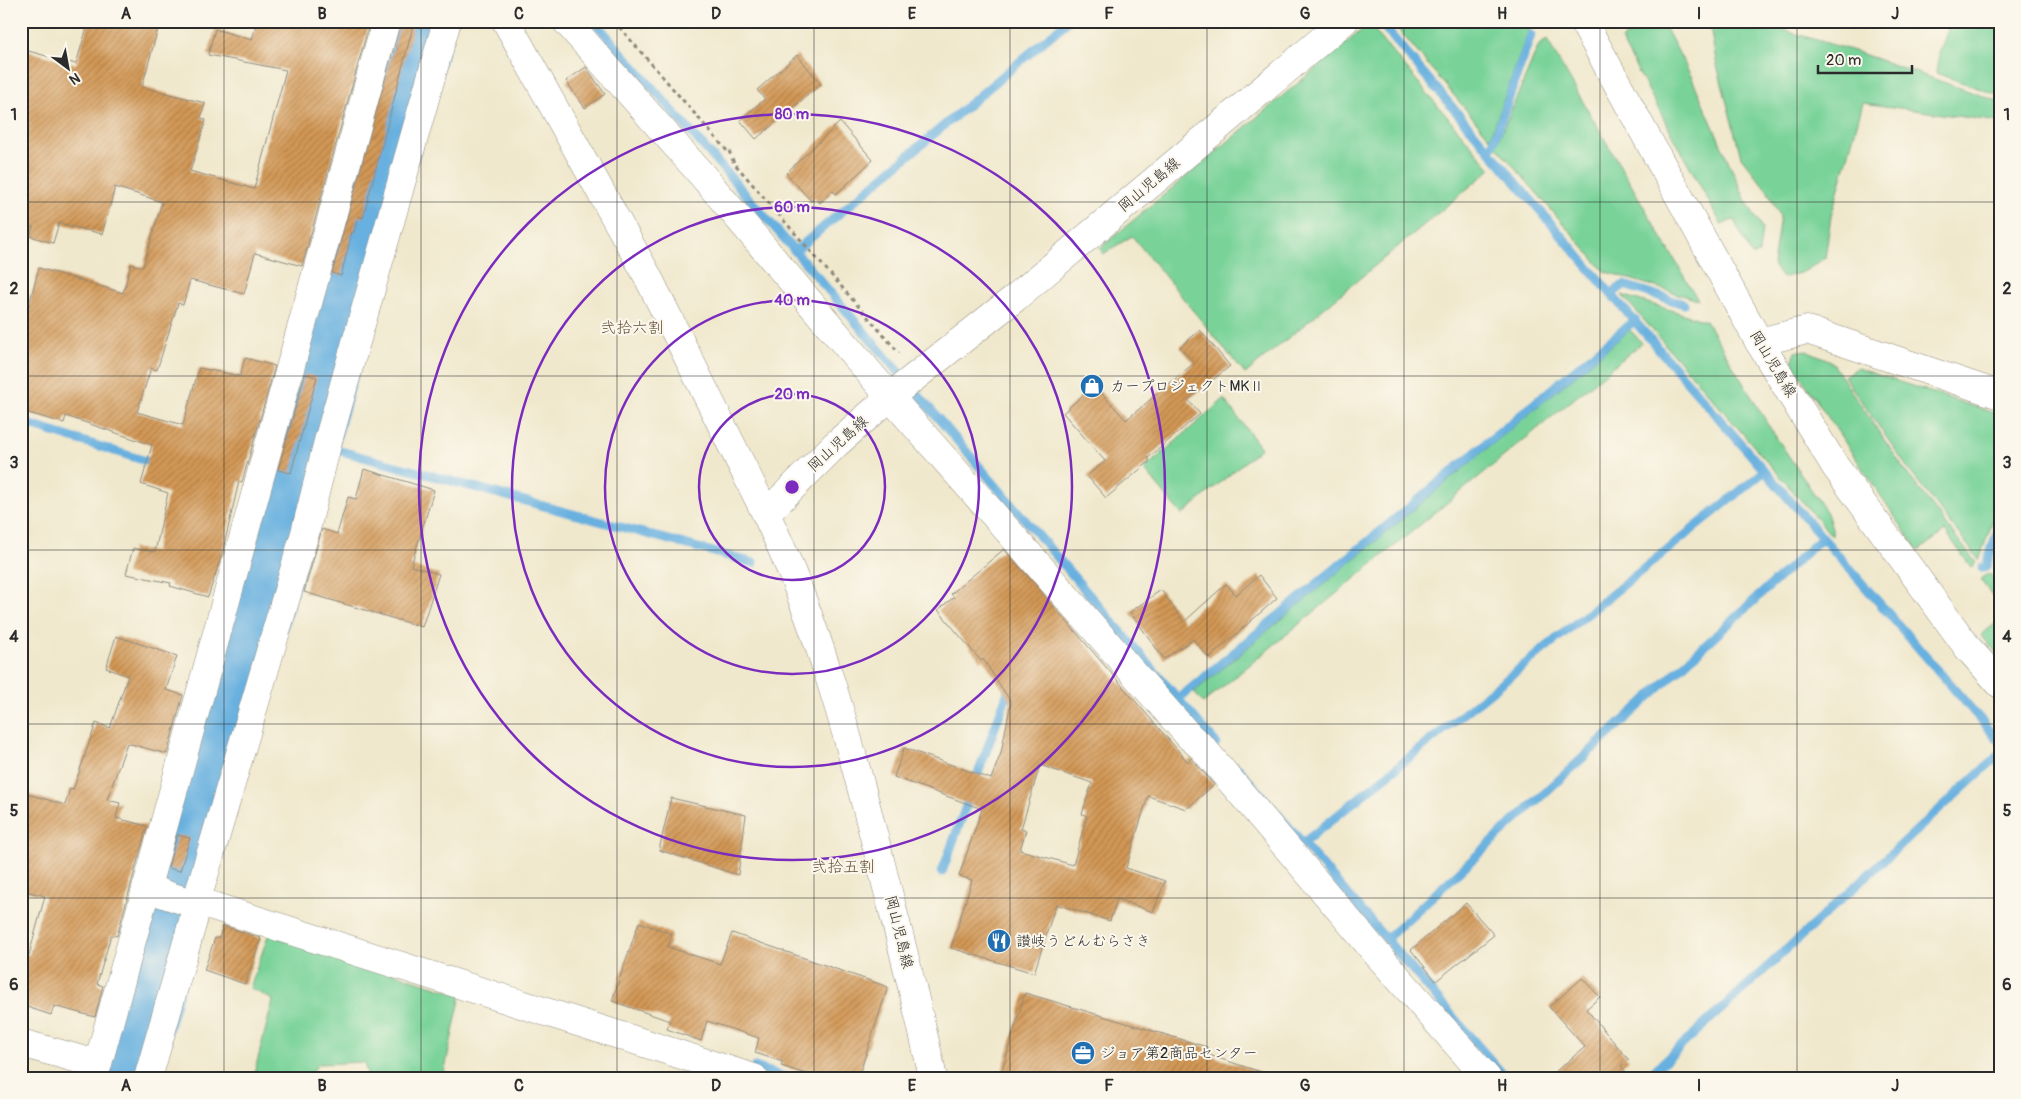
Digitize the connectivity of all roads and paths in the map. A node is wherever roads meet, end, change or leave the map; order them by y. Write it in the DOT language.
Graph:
graph roads {
  1 [pos="386,21"];
  2 [pos="447,21"];
  3 [pos="506,21"];
  4 [pos="566,21"];
  5 [pos="614,21"];
  6 [pos="1344,21"];
  7 [pos="1583,21"];
  8 [pos="729,151"];
  9 [pos="722,157"];
  10 [pos="1759,342"];
  11 [pos="905,384"];
  12 [pos="2000,395"];
  13 [pos="766,514"];
  14 [pos="2000,684"];
  15 [pos="183,895"];
  16 [pos="21,1043"];
  17 [pos="96,1071"];
  18 [pos="148,1078"];
  19 [pos="754,1078"];
  20 [pos="933,1078"];
  21 [pos="1487,1078"];
  1 -- 15 [label="street"];
  2 -- 15 [label="street"];
  3 -- 13 [label="street"];
  4 -- 11 [label="street"];
  5 -- 8 [label="path"];
  6 -- 11 [label="street, 岡山児島線"];
  7 -- 10 [label="street, 岡山児島線"];
  8 -- 9 [label="path"];
  8 -- 11 [label="path"];
  10 -- 12 [label="street"];
  10 -- 14 [label="street, 岡山児島線"];
  11 -- 13 [label="street, 岡山児島線"];
  11 -- 21 [label="street"];
  13 -- 20 [label="street, 岡山児島線"];
  15 -- 17 [label="street"];
  15 -- 18 [label="street"];
  15 -- 19 [label="street"];
  16 -- 17 [label="street"];
}
